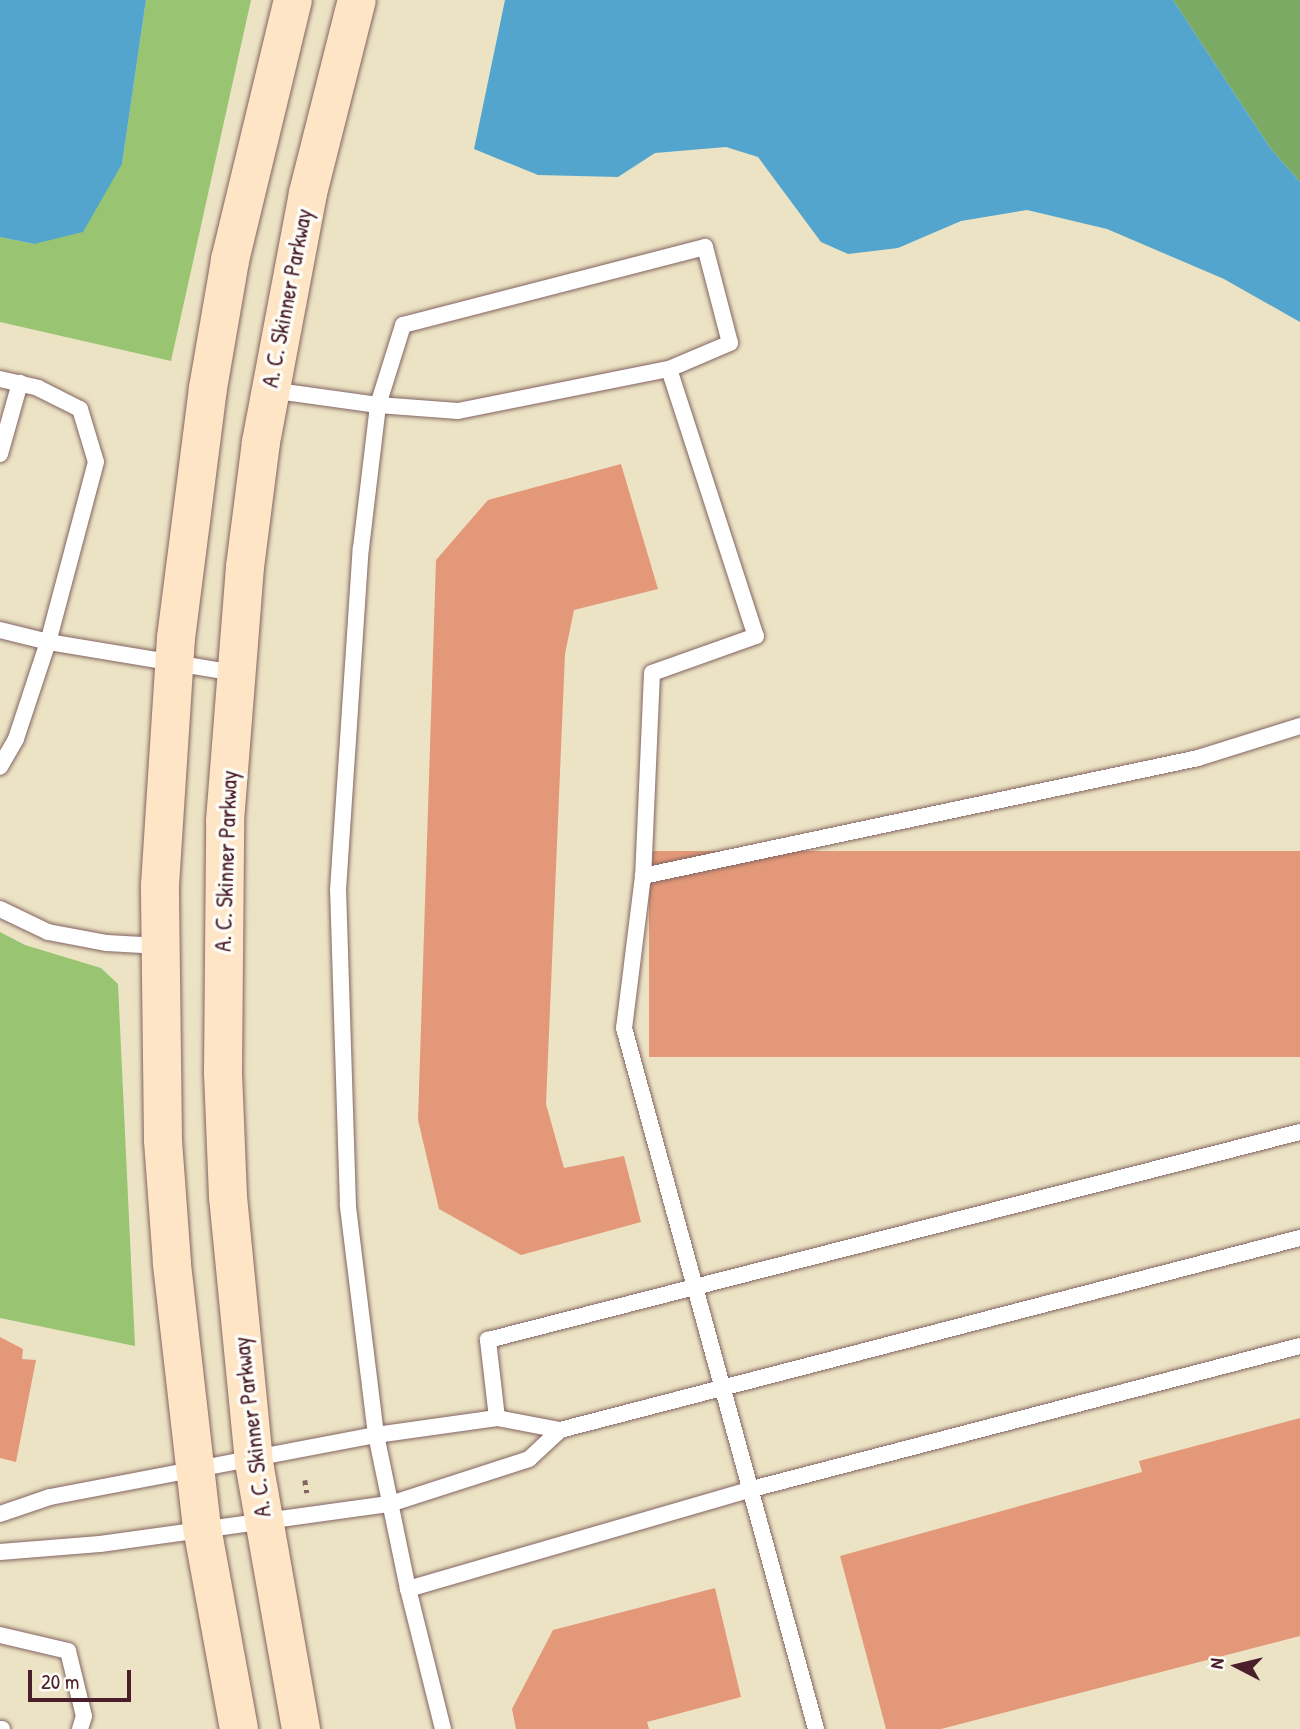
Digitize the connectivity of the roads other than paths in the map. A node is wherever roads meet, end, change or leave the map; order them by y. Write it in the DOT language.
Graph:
graph roads {
  1 [pos="293,0"];
  2 [pos="357,0"];
  3 [pos="669,369"];
  4 [pos="0,379"];
  5 [pos="20,383"];
  6 [pos="270,390"];
  7 [pos="379,405"];
  8 [pos="0,454"];
  9 [pos="0,630"];
  10 [pos="48,642"];
  11 [pos="174,665"];
  12 [pos="235,673"];
  13 [pos="1300,726"];
  14 [pos="0,767"];
  15 [pos="643,876"];
  16 [pos="0,909"];
  17 [pos="160,946"];
  18 [pos="1300,1132"];
  19 [pos="1300,1238"];
  20 [pos="696,1286"];
  21 [pos="1300,1346"];
  22 [pos="725,1387"];
  23 [pos="498,1418"];
  24 [pos="559,1430"];
  25 [pos="376,1435"];
  26 [pos="254,1462"];
  27 [pos="194,1469"];
  28 [pos="752,1489"];
  29 [pos="390,1504"];
  30 [pos="0,1514"];
  31 [pos="263,1521"];
  32 [pos="202,1528"];
  33 [pos="0,1552"];
  34 [pos="408,1589"];
  35 [pos="0,1635"];
  36 [pos="80,1729"];
  37 [pos="239,1729"];
  38 [pos="301,1729"];
  39 [pos="443,1729"];
  40 [pos="816,1729"];
  1 -- 11 [label="main road"];
  2 -- 6 [label="main road, A. C. Skinner Parkway"];
  3 -- 7 [label="lane"];
  3 -- 7 [label="lane"];
  3 -- 15 [label="lane"];
  4 -- 5 [label="lane"];
  5 -- 8 [label="lane"];
  5 -- 10 [label="lane"];
  6 -- 7 [label="lane"];
  6 -- 12 [label="main road, A. C. Skinner Parkway"];
  7 -- 25 [label="lane"];
  9 -- 10 [label="lane"];
  10 -- 11 [label="lane"];
  10 -- 14 [label="lane"];
  11 -- 12 [label="lane"];
  11 -- 17 [label="main road"];
  12 -- 26 [label="main road, A. C. Skinner Parkway"];
  13 -- 15 [label="lane"];
  15 -- 20 [label="lane"];
  16 -- 17 [label="lane"];
  17 -- 27 [label="main road"];
  18 -- 20 [label="lane"];
  19 -- 22 [label="lane"];
  20 -- 22 [label="lane"];
  20 -- 23 [label="lane"];
  21 -- 28 [label="lane"];
  22 -- 24 [label="lane"];
  22 -- 28 [label="lane"];
  23 -- 24 [label="lane"];
  23 -- 25 [label="lane"];
  24 -- 29 [label="lane"];
  25 -- 26 [label="lane"];
  25 -- 29 [label="lane"];
  26 -- 27 [label="lane"];
  26 -- 31 [label="main road, A. C. Skinner Parkway"];
  27 -- 30 [label="lane"];
  27 -- 32 [label="main road"];
  28 -- 34 [label="lane"];
  28 -- 40 [label="lane"];
  29 -- 31 [label="lane"];
  29 -- 34 [label="lane"];
  31 -- 32 [label="lane"];
  31 -- 38 [label="main road, A. C. Skinner Parkway"];
  32 -- 33 [label="lane"];
  32 -- 37 [label="main road"];
  34 -- 39 [label="lane"];
  35 -- 36 [label="lane"];
}
